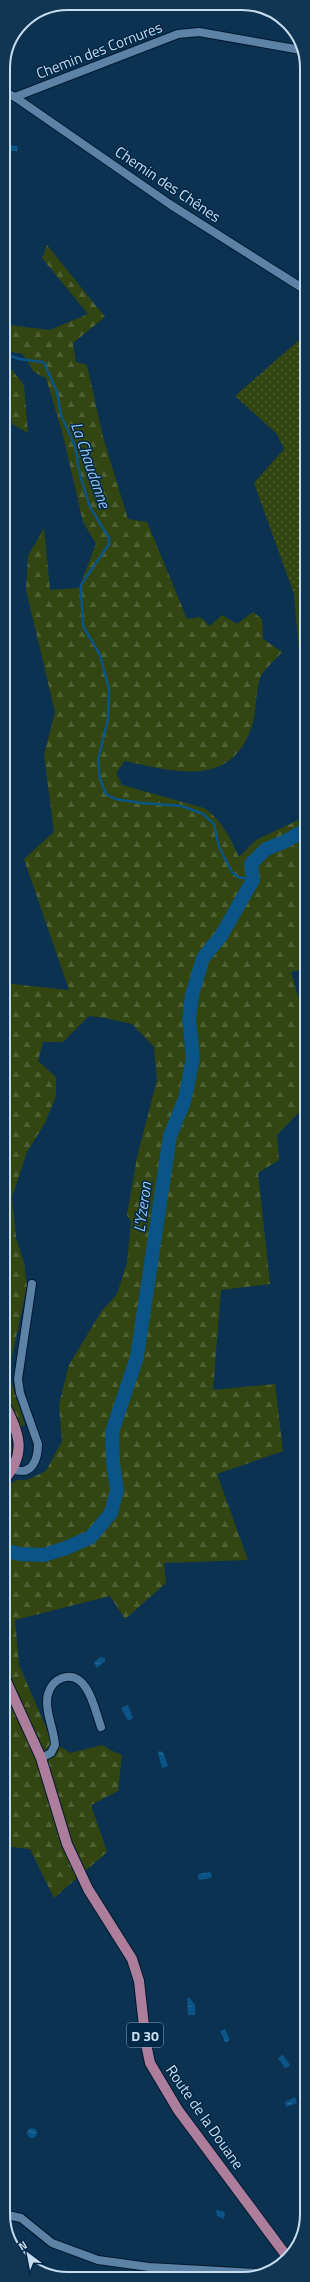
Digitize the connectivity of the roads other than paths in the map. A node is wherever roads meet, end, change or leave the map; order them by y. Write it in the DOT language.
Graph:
graph roads {
  1 [pos="297,49"];
  2 [pos="10,94"];
  3 [pos="15,97"];
  4 [pos="300,287"];
  5 [pos="32,1284"];
  6 [pos="10,1415"];
  7 [pos="13,1469"];
  8 [pos="10,1472"];
  9 [pos="10,1689"];
  10 [pos="101,1727"];
  11 [pos="41,1758"];
  12 [pos="10,2216"];
  13 [pos="285,2253"];
  14 [pos="185,2272"];
  1 -- 3 [label="street, Chemin des Cornures"];
  2 -- 3 [label="street"];
  3 -- 4 [label="street, Chemin des Chênes"];
  5 -- 7 [label="street"];
  6 -- 7 [label="main road"];
  7 -- 8 [label="main road"];
  9 -- 11 [label="main road, Route de la Douane / D 30"];
  10 -- 11 [label="street"];
  11 -- 13 [label="main road, Route de la Douane / D 30"];
  12 -- 14 [label="street"];
}
